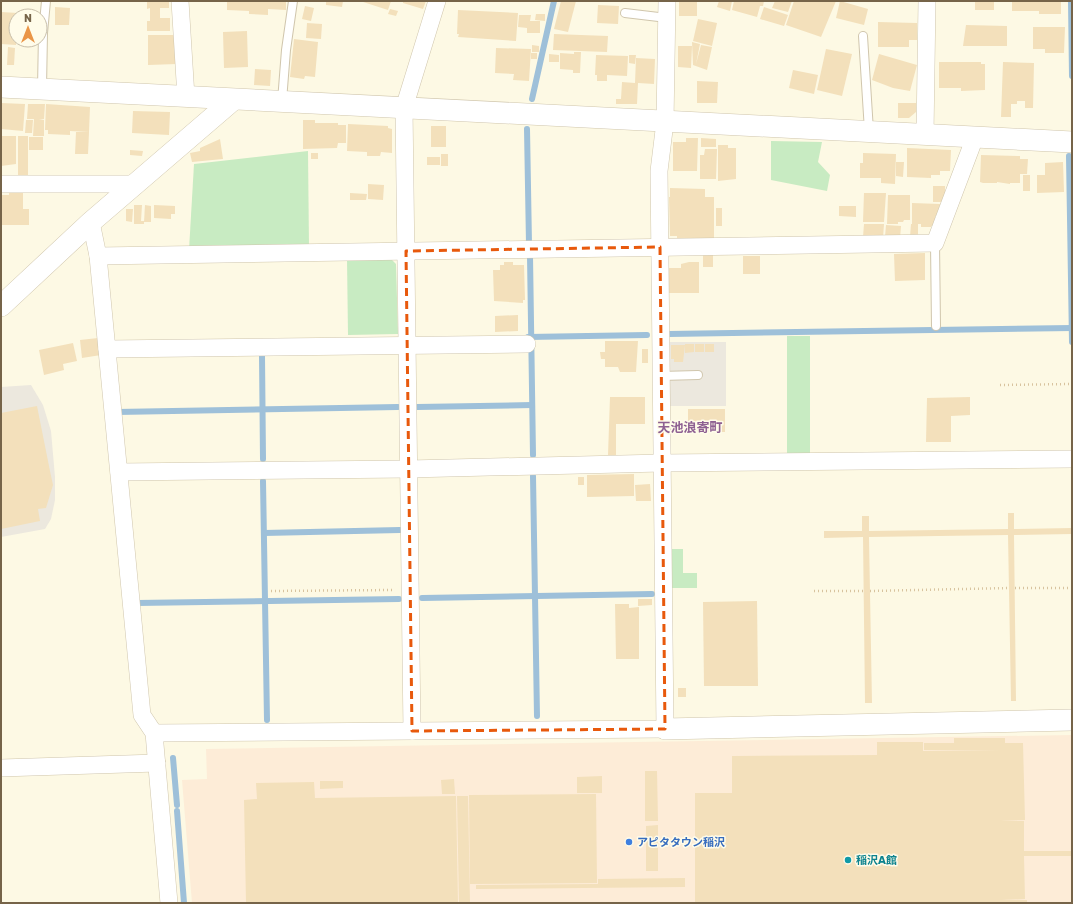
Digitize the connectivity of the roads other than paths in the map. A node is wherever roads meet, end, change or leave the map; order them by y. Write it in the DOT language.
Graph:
graph roads {
  1 [pos="46,1"];
  2 [pos="180,1"];
  3 [pos="293,1"];
  4 [pos="437,1"];
  5 [pos="667,1"];
  6 [pos="927,1"];
  7 [pos="625,13"];
  8 [pos="667,18"];
  9 [pos="863,36"];
  10 [pos="1,87"];
  11 [pos="42,89"];
  12 [pos="186,97"];
  13 [pos="233,100"];
  14 [pos="282,102"];
  15 [pos="404,108"];
  16 [pos="665,122"];
  17 [pos="869,132"];
  18 [pos="925,134"];
  19 [pos="975,137"];
  20 [pos="1072,142"];
  21 [pos="1,184"];
  22 [pos="135,184"];
  23 [pos="91,222"];
  24 [pos="935,243"];
  25 [pos="660,247"];
  26 [pos="406,251"];
  27 [pos="98,256"];
  28 [pos="1,306"];
  29 [pos="936,326"];
  30 [pos="527,344"];
  31 [pos="407,345"];
  32 [pos="107,349"];
  33 [pos="698,375"];
  34 [pos="661,376"];
  35 [pos="1072,459"];
  36 [pos="662,463"];
  37 [pos="409,469"];
  38 [pos="118,472"];
  39 [pos="1072,720"];
  40 [pos="665,729"];
  41 [pos="412,731"];
  42 [pos="154,733"];
  43 [pos="157,763"];
  44 [pos="1,768"];
  45 [pos="169,903"];
  1 -- 11 [label="lane"];
  2 -- 12 [label="street"];
  3 -- 14 [label="lane"];
  4 -- 15 [label="street"];
  5 -- 8 [label="street"];
  6 -- 18 [label="street"];
  7 -- 8 [label="lane"];
  8 -- 16 [label="street"];
  9 -- 17 [label="lane"];
  10 -- 11 [label="street"];
  11 -- 12 [label="street"];
  12 -- 13 [label="street"];
  13 -- 14 [label="street"];
  13 -- 22 [label="street"];
  14 -- 15 [label="street"];
  15 -- 16 [label="street"];
  15 -- 26 [label="street"];
  16 -- 17 [label="street"];
  16 -- 25 [label="street"];
  17 -- 18 [label="street"];
  18 -- 19 [label="street"];
  19 -- 20 [label="street"];
  19 -- 24 [label="street"];
  21 -- 22 [label="street"];
  22 -- 23 [label="street"];
  23 -- 27 [label="street"];
  23 -- 28 [label="street"];
  24 -- 25 [label="street"];
  24 -- 29 [label="lane"];
  25 -- 26 [label="street"];
  25 -- 34 [label="street"];
  26 -- 27 [label="street"];
  26 -- 31 [label="street"];
  27 -- 32 [label="street"];
  30 -- 31 [label="street"];
  31 -- 32 [label="street"];
  31 -- 37 [label="street"];
  32 -- 38 [label="street"];
  33 -- 34 [label="lane"];
  34 -- 36 [label="street"];
  35 -- 36 [label="street"];
  36 -- 37 [label="street"];
  36 -- 40 [label="street"];
  37 -- 38 [label="street"];
  37 -- 41 [label="street"];
  38 -- 42 [label="street"];
  39 -- 40 [label="street"];
  40 -- 41 [label="street"];
  41 -- 42 [label="street"];
  42 -- 43 [label="street"];
  43 -- 44 [label="street"];
  43 -- 45 [label="street"];
}
